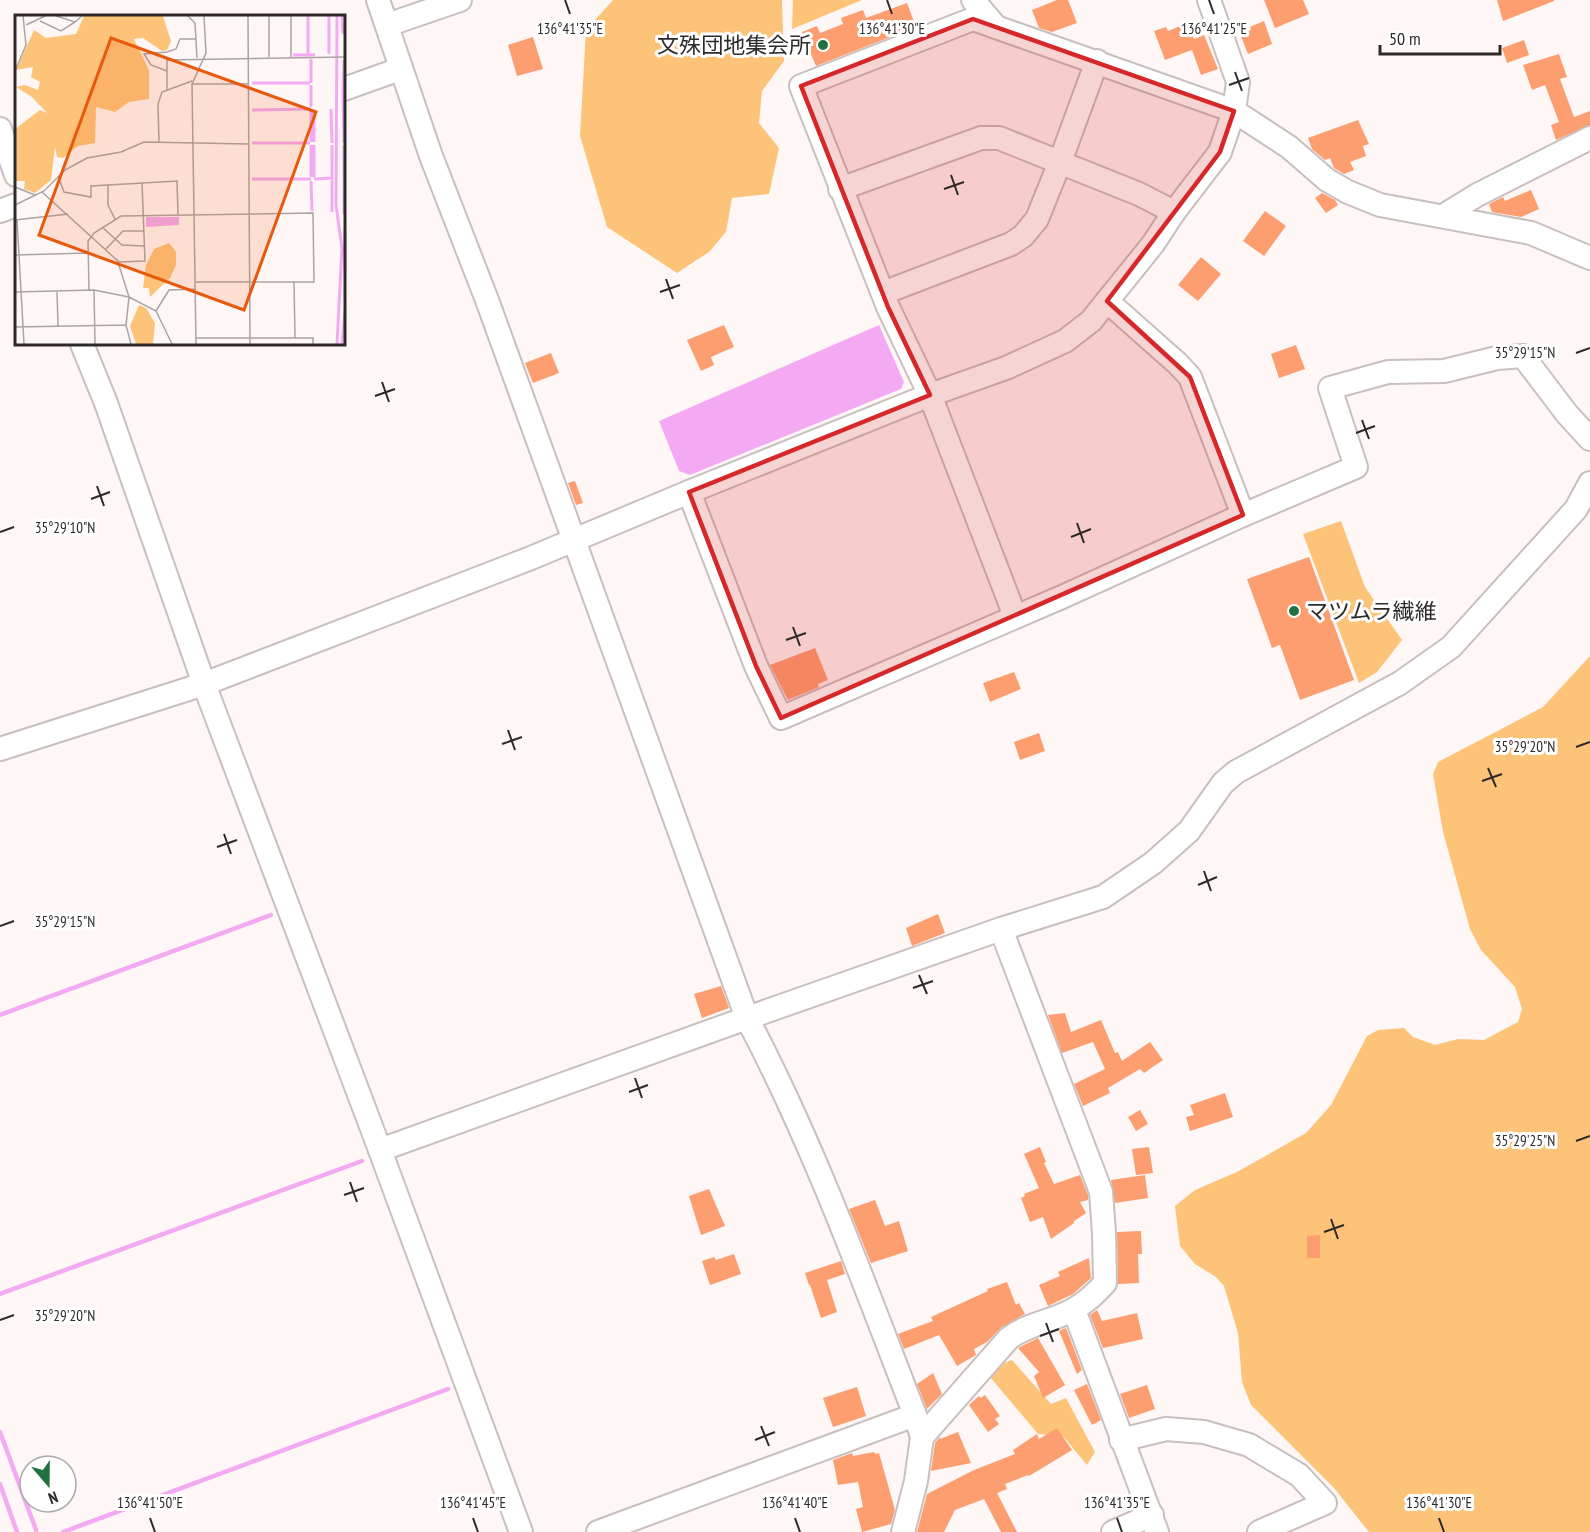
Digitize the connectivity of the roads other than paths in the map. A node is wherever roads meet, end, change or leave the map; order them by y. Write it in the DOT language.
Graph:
graph roads {
  1 [pos="378,0"];
  2 [pos="460,0"];
  3 [pos="974,0"];
  4 [pos="1209,0"];
  5 [pos="387,25"];
  6 [pos="997,28"];
  7 [pos="1097,61"];
  8 [pos="400,69"];
  9 [pos="345,89"];
  10 [pos="1234,111"];
  11 [pos="0,129"];
  12 [pos="1590,138"];
  13 [pos="1060,162"];
  14 [pos="15,172"];
  15 [pos="840,189"];
  16 [pos="15,205"];
  17 [pos="0,211"];
  18 [pos="1174,212"];
  19 [pos="1443,216"];
  20 [pos="1590,258"];
  21 [pos="883,292"];
  22 [pos="1107,301"];
  23 [pos="82,345"];
  24 [pos="930,395"];
  25 [pos="1590,439"];
  26 [pos="1590,483"];
  27 [pos="688,492"];
  28 [pos="1243,515"];
  29 [pos="574,540"];
  30 [pos="1015,616"];
  31 [pos="204,684"];
  32 [pos="0,750"];
  33 [pos="1001,929"];
  34 [pos="747,1018"];
  35 [pos="380,1150"];
  36 [pos="1074,1310"];
  37 [pos="915,1415"];
  38 [pos="922,1437"];
  39 [pos="1121,1440"];
  40 [pos="1154,1524"];
  41 [pos="522,1532"];
  42 [pos="598,1532"];
  43 [pos="903,1532"];
  44 [pos="1113,1532"];
  45 [pos="1259,1532"];
  1 -- 5 [label="street"];
  2 -- 5 [label="street"];
  3 -- 6 [label="street"];
  4 -- 10 [label="street"];
  5 -- 8 [label="street"];
  6 -- 7 [label="street"];
  6 -- 15 [label="street"];
  7 -- 10 [label="street"];
  7 -- 13 [label="street"];
  8 -- 9 [label="street"];
  8 -- 29 [label="street"];
  10 -- 18 [label="street"];
  10 -- 19 [label="street"];
  11 -- 14 [label="street"];
  12 -- 19 [label="street"];
  13 -- 15 [label="street"];
  13 -- 18 [label="street"];
  13 -- 21 [label="street"];
  15 -- 21 [label="street"];
  16 -- 17 [label="street"];
  18 -- 22 [label="street"];
  19 -- 20 [label="street"];
  21 -- 24 [label="street"];
  22 -- 24 [label="street"];
  22 -- 28 [label="street"];
  23 -- 31 [label="street"];
  24 -- 27 [label="street"];
  24 -- 30 [label="street"];
  25 -- 28 [label="street"];
  26 -- 33 [label="street"];
  27 -- 29 [label="street"];
  27 -- 30 [label="street"];
  28 -- 30 [label="street"];
  29 -- 31 [label="street"];
  29 -- 34 [label="street"];
  31 -- 32 [label="street"];
  31 -- 35 [label="street"];
  33 -- 34 [label="street"];
  33 -- 36 [label="street"];
  34 -- 35 [label="street"];
  34 -- 37 [label="street"];
  35 -- 41 [label="street"];
  36 -- 38 [label="street"];
  36 -- 39 [label="street"];
  37 -- 38 [label="street"];
  37 -- 42 [label="street"];
  38 -- 43 [label="street"];
  39 -- 40 [label="street"];
  39 -- 45 [label="street"];
  40 -- 44 [label="street"];
}
